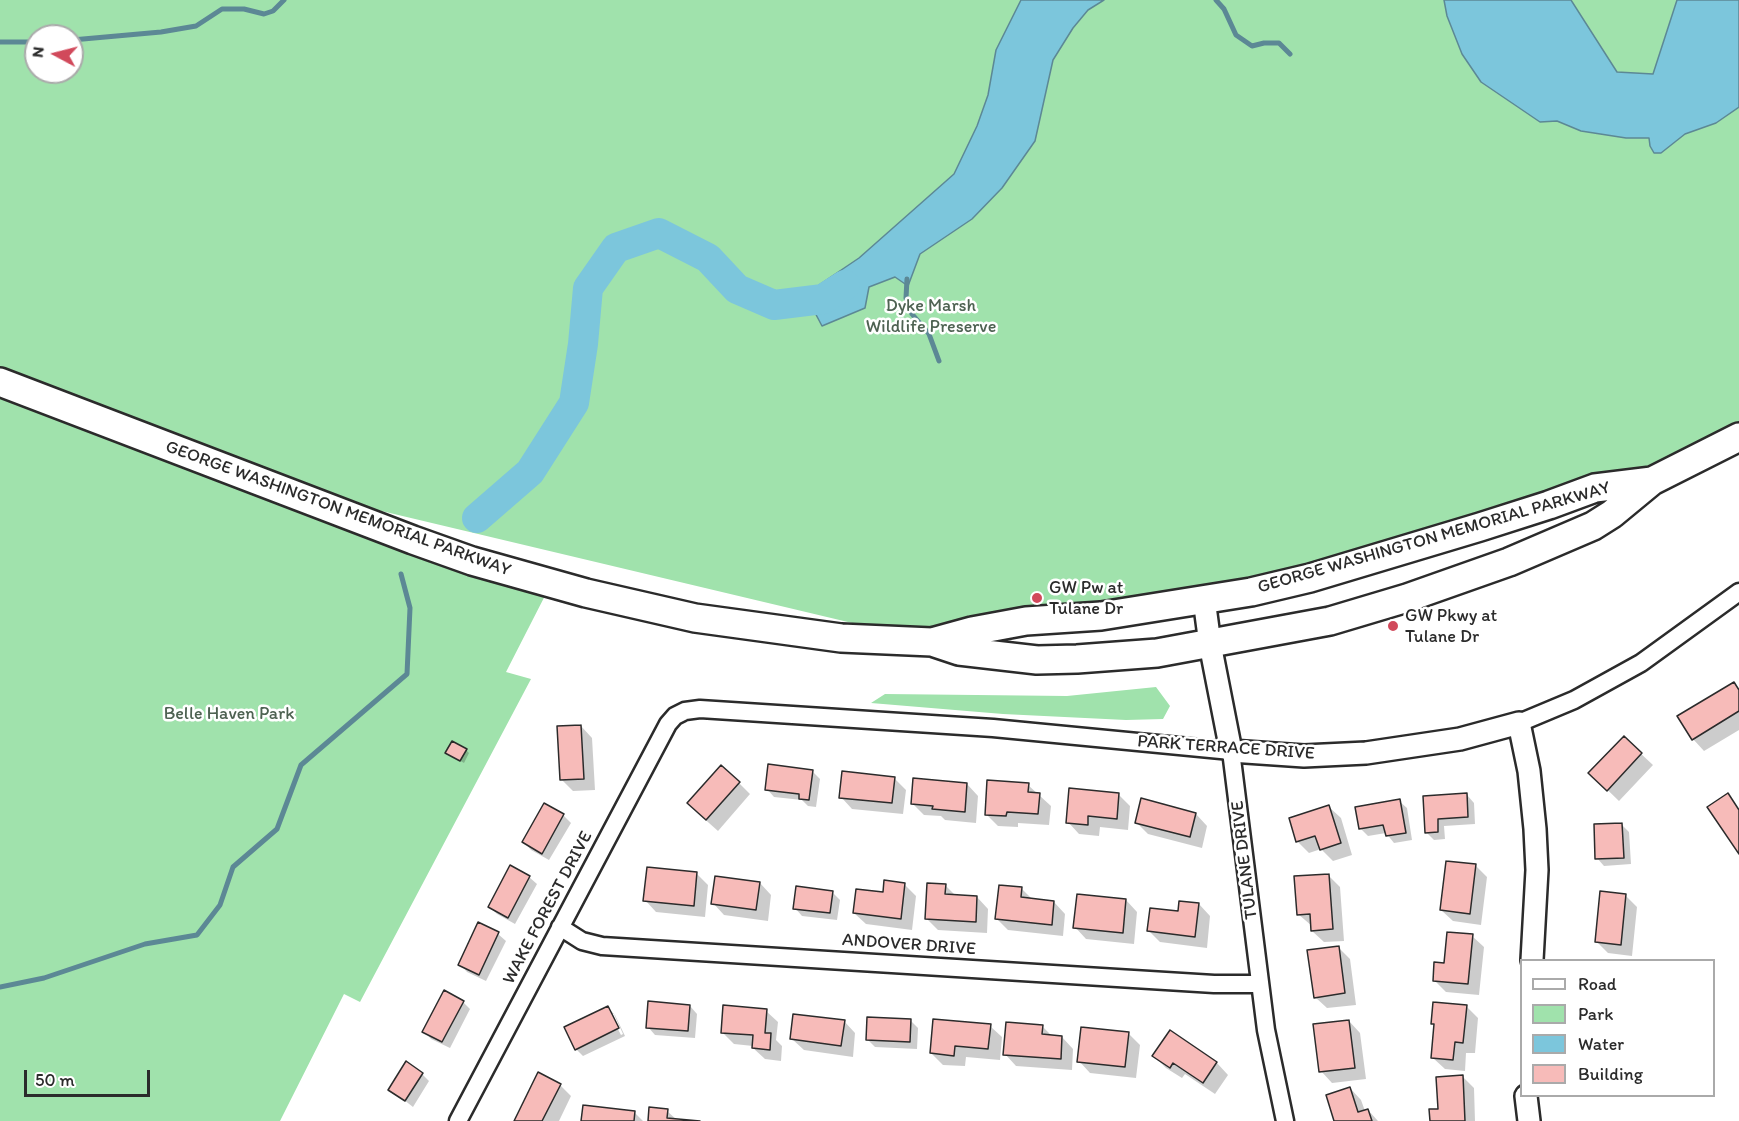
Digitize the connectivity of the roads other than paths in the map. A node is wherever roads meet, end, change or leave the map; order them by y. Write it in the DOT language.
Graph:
graph roads {
  1 [pos="0,382"];
  2 [pos="1739,437"];
  3 [pos="1652,481"];
  4 [pos="1739,592"];
  5 [pos="1204,599"];
  6 [pos="932,642"];
  7 [pos="1210,644"];
  8 [pos="675,716"];
  9 [pos="1519,723"];
  10 [pos="1231,751"];
  11 [pos="560,927"];
  12 [pos="1532,959"];
  13 [pos="1260,984"];
  14 [pos="1526,1097"];
  15 [pos="458,1121"];
  16 [pos="1285,1121"];
  17 [pos="1529,1121"];
  1 -- 6 [label="main road, GEORGE WASHINGTON MEMORIAL PARKWAY"];
  2 -- 3 [label="main road, GEORGE WASHINGTON MEMORIAL PARKWAY"];
  3 -- 5 [label="main road, GEORGE WASHINGTON MEMORIAL PARKWAY"];
  3 -- 7 [label="main road, GEORGE WASHINGTON MEMORIAL PARKWAY"];
  4 -- 9 [label="street, PARK TERRACE DRIVE"];
  5 -- 6 [label="main road, GEORGE WASHINGTON MEMORIAL PARKWAY"];
  5 -- 7 [label="street, TULANE DRIVE"];
  6 -- 7 [label="main road, GEORGE WASHINGTON MEMORIAL PARKWAY"];
  7 -- 10 [label="street, TULANE DRIVE"];
  8 -- 10 [label="street, PARK TERRACE DRIVE"];
  8 -- 11 [label="street, WAKE FOREST DRIVE"];
  9 -- 10 [label="street, PARK TERRACE DRIVE"];
  9 -- 12 [label="street"];
  10 -- 13 [label="street, TULANE DRIVE"];
  11 -- 13 [label="street, ANDOVER DRIVE"];
  11 -- 15 [label="street, WAKE FOREST DRIVE"];
  13 -- 16 [label="street, TULANE DRIVE"];
  14 -- 17 [label="street"];
}
